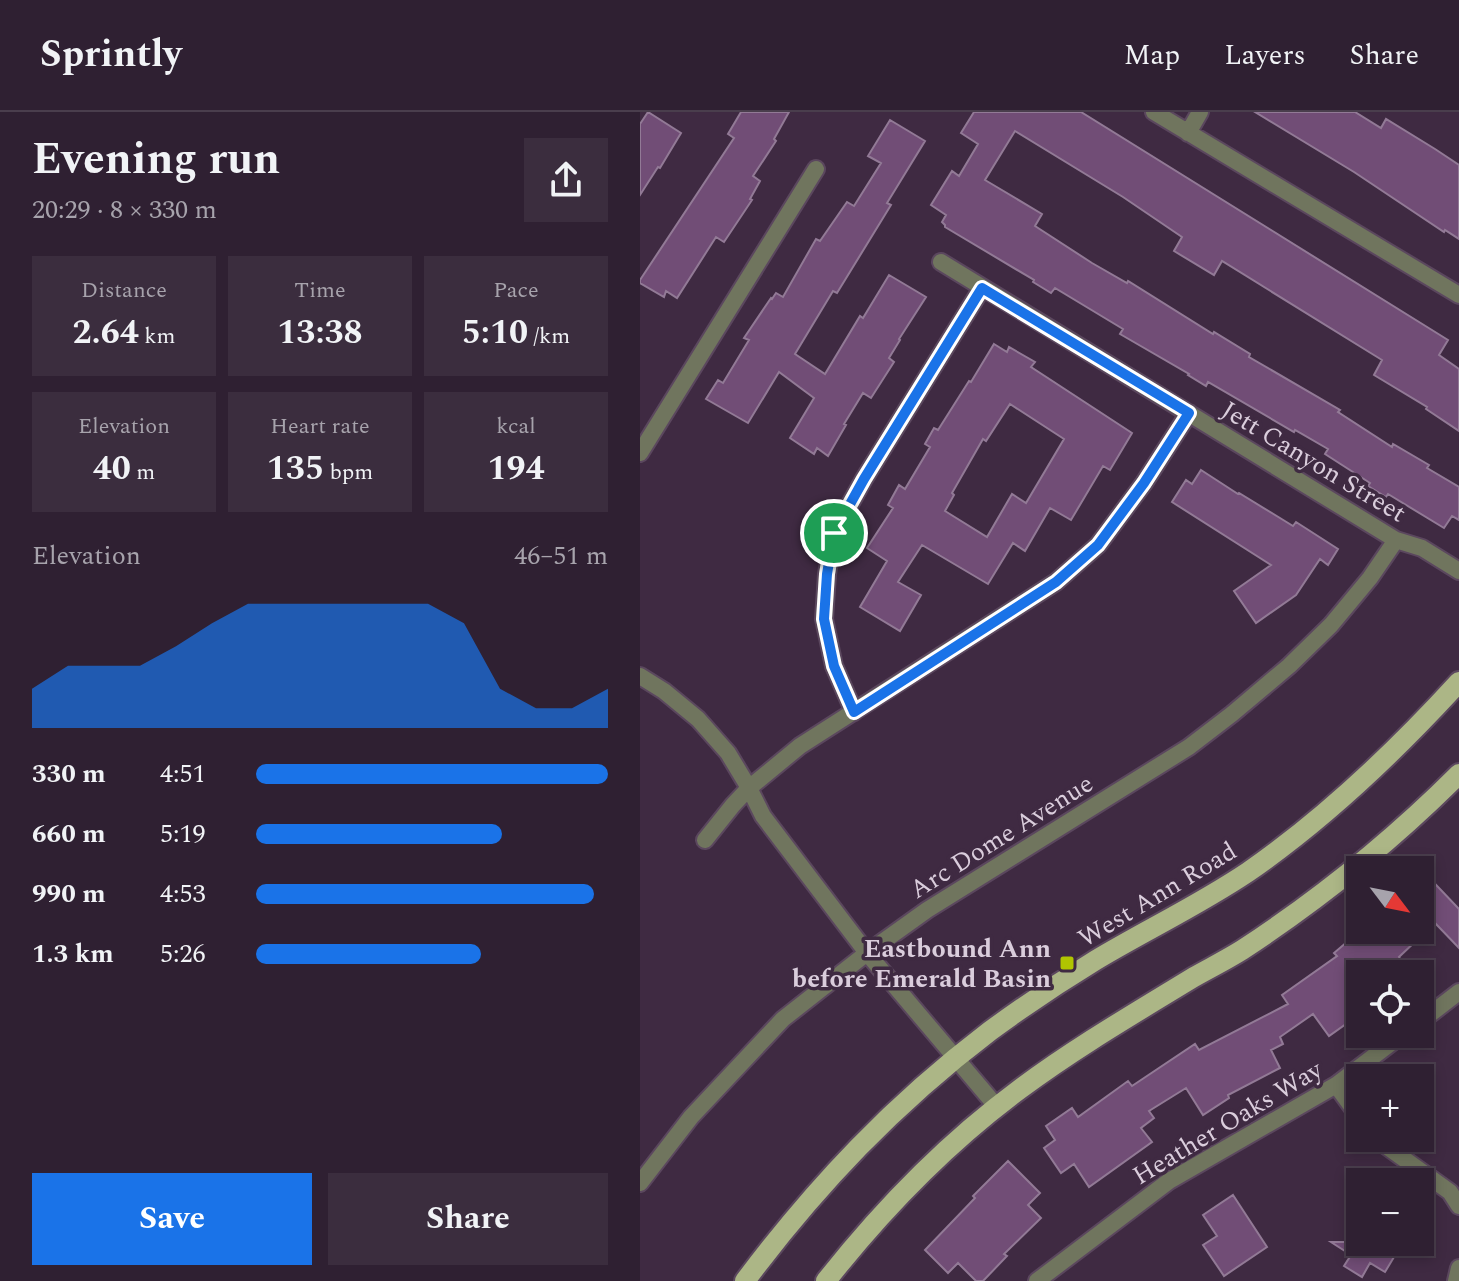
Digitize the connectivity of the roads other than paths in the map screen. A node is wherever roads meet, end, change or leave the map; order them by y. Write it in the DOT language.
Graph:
graph roads {
  1 [pos="1154,112"];
  2 [pos="1200,112"];
  3 [pos="1188,133"];
  4 [pos="816,169"];
  5 [pos="941,262"];
  6 [pos="982,288"];
  7 [pos="1459,295"];
  8 [pos="1189,413"];
  9 [pos="640,453"];
  10 [pos="1396,540"];
  11 [pos="1459,571"];
  12 [pos="640,676"];
  13 [pos="1459,682"];
  14 [pos="854,712"];
  15 [pos="1459,774"];
  16 [pos="749,788"];
  17 [pos="705,840"];
  18 [pos="867,953"];
  19 [pos="1459,992"];
  20 [pos="1434,1011"];
  21 [pos="1385,1048"];
  22 [pos="955,1059"];
  23 [pos="1336,1085"];
  24 [pos="1346,1099"];
  25 [pos="997,1107"];
  26 [pos="1394,1152"];
  27 [pos="640,1183"];
  28 [pos="1459,1206"];
  29 [pos="1459,1268"];
  30 [pos="745,1281"];
  31 [pos="826,1281"];
  32 [pos="1037,1281"];
  33 [pos="1456,1281"];
  1 -- 3 [label="street"];
  2 -- 3 [label="street"];
  3 -- 7 [label="street"];
  4 -- 9 [label="street"];
  5 -- 6 [label="street, Jett Canyon Street"];
  6 -- 8 [label="street, Jett Canyon Street"];
  6 -- 14 [label="street"];
  8 -- 10 [label="street, Jett Canyon Street"];
  8 -- 14 [label="street"];
  10 -- 11 [label="street, Jett Canyon Street"];
  10 -- 18 [label="street, Arc Dome Avenue"];
  12 -- 16 [label="street"];
  13 -- 22 [label="main road, West Ann Road"];
  14 -- 16 [label="street"];
  15 -- 25 [label="main road"];
  16 -- 17 [label="street"];
  16 -- 18 [label="street"];
  18 -- 22 [label="street"];
  18 -- 27 [label="street, Arc Dome Avenue"];
  19 -- 20 [label="street"];
  21 -- 23 [label="street, Heather Oaks Way"];
  22 -- 25 [label="street"];
  22 -- 30 [label="main road, West Ann Road"];
  23 -- 24 [label="street"];
  23 -- 32 [label="street, Heather Oaks Way"];
  25 -- 31 [label="main road"];
  26 -- 28 [label="street"];
  29 -- 33 [label="street"];
}
